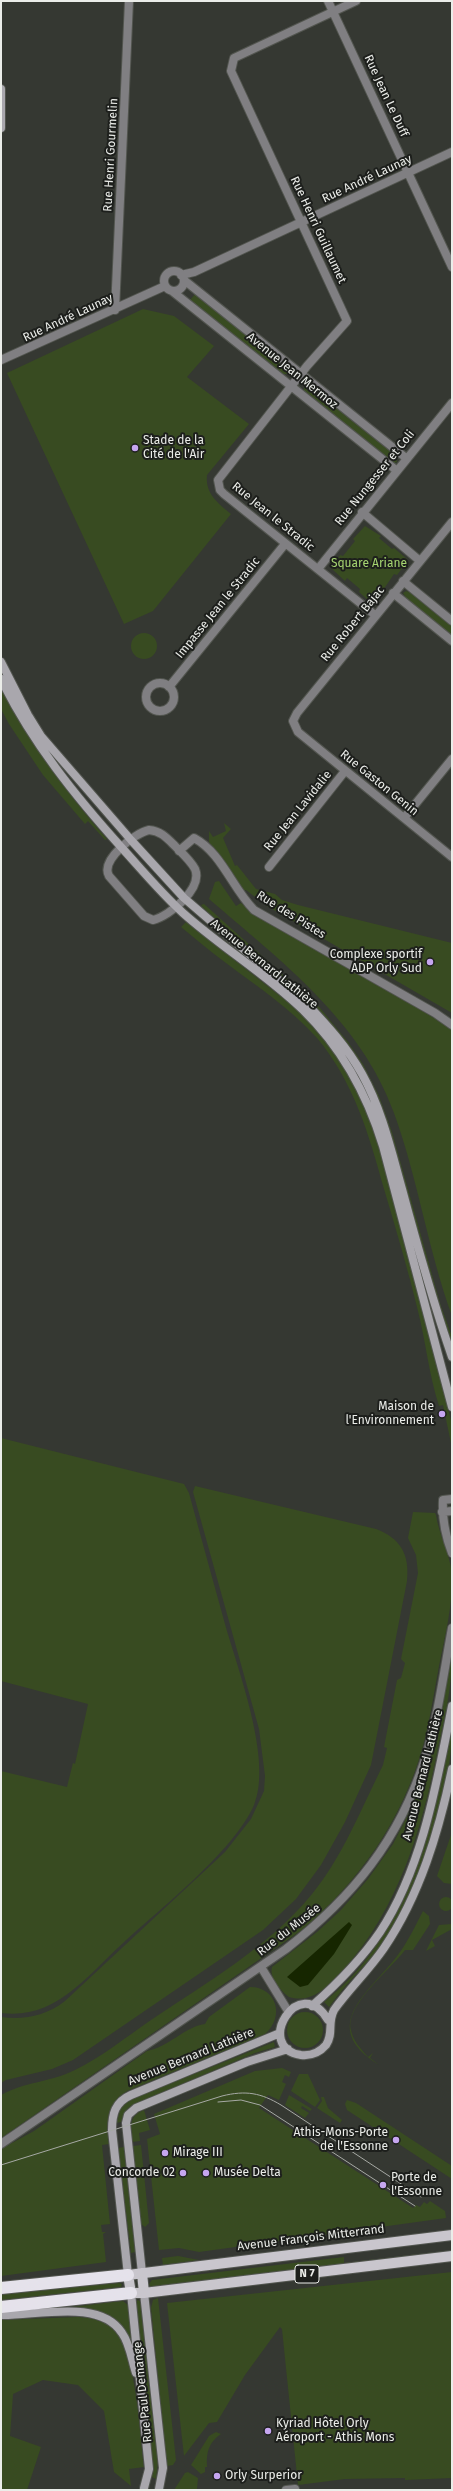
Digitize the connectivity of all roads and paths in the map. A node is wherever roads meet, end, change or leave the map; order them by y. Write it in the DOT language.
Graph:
graph roads {
  1 [pos="129,1"];
  2 [pos="328,1"];
  3 [pos="356,1"];
  4 [pos="333,12"];
  5 [pos="1,89"];
  6 [pos="1,128"];
  7 [pos="452,152"];
  8 [pos="408,172"];
  9 [pos="301,222"];
  10 [pos="452,267"];
  11 [pos="183,277"];
  12 [pos="165,286"];
  13 [pos="172,291"];
  14 [pos="115,310"];
  15 [pos="1,360"];
  16 [pos="301,374"];
  17 [pos="292,386"];
  18 [pos="452,403"];
  19 [pos="449,413"];
  20 [pos="406,458"];
  21 [pos="396,470"];
  22 [pos="362,512"];
  23 [pos="452,522"];
  24 [pos="285,544"];
  25 [pos="420,561"];
  26 [pos="318,569"];
  27 [pos="403,581"];
  28 [pos="393,593"];
  29 [pos="375,615"];
  30 [pos="452,621"];
  31 [pos="452,641"];
  32 [pos="1,662"];
  33 [pos="1,679"];
  34 [pos="169,687"];
  35 [pos="294,725"];
  36 [pos="452,759"];
  37 [pos="345,771"];
  38 [pos="404,818"];
  39 [pos="131,840"];
  40 [pos="122,848"];
  41 [pos="179,850"];
  42 [pos="452,857"];
  43 [pos="269,867"];
  44 [pos="184,898"];
  45 [pos="176,907"];
  46 [pos="452,1025"];
  47 [pos="452,1357"];
  48 [pos="452,1407"];
  49 [pos="452,1499"];
  50 [pos="452,1511"];
  51 [pos="442,1512"];
  52 [pos="452,1553"];
  53 [pos="452,1628"];
  54 [pos="452,1706"];
  55 [pos="452,1769"];
  56 [pos="261,1967"];
  57 [pos="312,2006"];
  58 [pos="288,2011"];
  59 [pos="328,2020"];
  60 [pos="280,2034"];
  61 [pos="288,2049"];
  62 [pos="1,2144"];
  63 [pos="452,2235"];
  64 [pos="452,2256"];
  65 [pos="142,2273"];
  66 [pos="128,2274"];
  67 [pos="1,2288"];
  68 [pos="131,2293"];
  69 [pos="144,2293"];
  70 [pos="1,2307"];
  71 [pos="1,2314"];
  72 [pos="141,2393"];
  73 [pos="143,2489"];
  74 [pos="160,2489"];
  75 [pos="295,2489"];
  76 [pos="286,2490"];
  1 -- 14 [label="street, Rue Henri Gourmelin"];
  2 -- 4 [label="street, Rue Jean Le Duff"];
  3 -- 4 [label="street"];
  4 -- 8 [label="street, Rue Jean Le Duff"];
  4 -- 9 [label="street, Rue Henri Guillaumet"];
  5 -- 6 [label="main road"];
  7 -- 8 [label="street, Rue André Launay"];
  8 -- 9 [label="street, Rue André Launay"];
  8 -- 10 [label="street, Rue Jean Le Duff"];
  9 -- 11 [label="street, Rue André Launay"];
  9 -- 16 [label="street, Rue Henri Guillaumet"];
  11 -- 12 [label="street"];
  11 -- 13 [label="street"];
  11 -- 16 [label="street, Avenue Jean Mermoz"];
  12 -- 13 [label="street"];
  12 -- 14 [label="street, Rue André Launay"];
  13 -- 17 [label="street, Avenue Jean Mermoz"];
  14 -- 15 [label="street, Rue André Launay"];
  16 -- 17 [label="street, Rue Henri Guillaumet"];
  16 -- 20 [label="street, Avenue Jean Mermoz"];
  17 -- 21 [label="street, Avenue Jean Mermoz"];
  17 -- 24 [label="street, Rue Jean le Stradic"];
  18 -- 19 [label="street, Rue Nungesser et Coli"];
  19 -- 20 [label="street, Rue Nungesser et Coli"];
  20 -- 21 [label="street, Rue Nungesser et Coli"];
  21 -- 22 [label="street, Rue Nungesser et Coli"];
  22 -- 25 [label="street"];
  22 -- 26 [label="street, Rue Nungesser et Coli"];
  23 -- 25 [label="street, Rue Robert Bajac"];
  24 -- 26 [label="street, Rue Jean le Stradic"];
  24 -- 34 [label="street, Impasse Jean le Stradic"];
  25 -- 27 [label="street, Rue Robert Bajac"];
  26 -- 29 [label="street, Rue Jean le Stradic"];
  27 -- 28 [label="street, Rue Robert Bajac"];
  27 -- 30 [label="street"];
  28 -- 29 [label="street, Rue Robert Bajac"];
  28 -- 31 [label="street"];
  29 -- 35 [label="street, Rue Robert Bajac"];
  32 -- 39 [label="main road, Avenue Bernard Lathière"];
  33 -- 40 [label="main road, Avenue Bernard Lathière"];
  35 -- 37 [label="street, Rue Gaston Genin"];
  36 -- 38 [label="street"];
  37 -- 38 [label="street, Rue Gaston Genin"];
  37 -- 43 [label="street, Rue Jean Lavidalie"];
  38 -- 42 [label="street, Rue Gaston Genin"];
  39 -- 40 [label="street"];
  39 -- 41 [label="street"];
  39 -- 44 [label="main road, Avenue Bernard Lathière"];
  40 -- 45 [label="main road, Avenue Bernard Lathière"];
  40 -- 45 [label="street"];
  41 -- 44 [label="street"];
  41 -- 46 [label="street, Rue des Pistes"];
  44 -- 45 [label="street"];
  44 -- 47 [label="main road, Avenue Bernard Lathière"];
  45 -- 48 [label="main road, Avenue Bernard Lathière"];
  49 -- 51 [label="street"];
  50 -- 51 [label="street"];
  51 -- 52 [label="street"];
  53 -- 56 [label="street, Rue du Musée"];
  54 -- 57 [label="main road, Avenue Bernard Lathière"];
  55 -- 59 [label="main road"];
  56 -- 58 [label="street"];
  56 -- 62 [label="street, Rue du Musée"];
  57 -- 58 [label="main road"];
  57 -- 59 [label="main road"];
  58 -- 60 [label="main road"];
  59 -- 61 [label="main road"];
  60 -- 61 [label="main road"];
  60 -- 66 [label="main road, Avenue Bernard Lathière"];
  61 -- 65 [label="main road"];
  63 -- 65 [label="main road, Avenue François Mitterrand / N 7"];
  64 -- 69 [label="main road, N 7"];
  65 -- 66 [label="main road, N 7"];
  65 -- 69 [label="main road"];
  66 -- 67 [label="highway, N 7"];
  66 -- 68 [label="main road"];
  68 -- 69 [label="main road, N 7"];
  68 -- 70 [label="highway, N 7"];
  68 -- 72 [label="main road, Rue Paul Demange"];
  69 -- 74 [label="main road, Rue Paul Demange"];
  71 -- 72 [label="main road"];
  72 -- 73 [label="main road, Rue Paul Demange"];
  73 -- 74 [label="main road"];
  75 -- 76 [label="street"];
}
